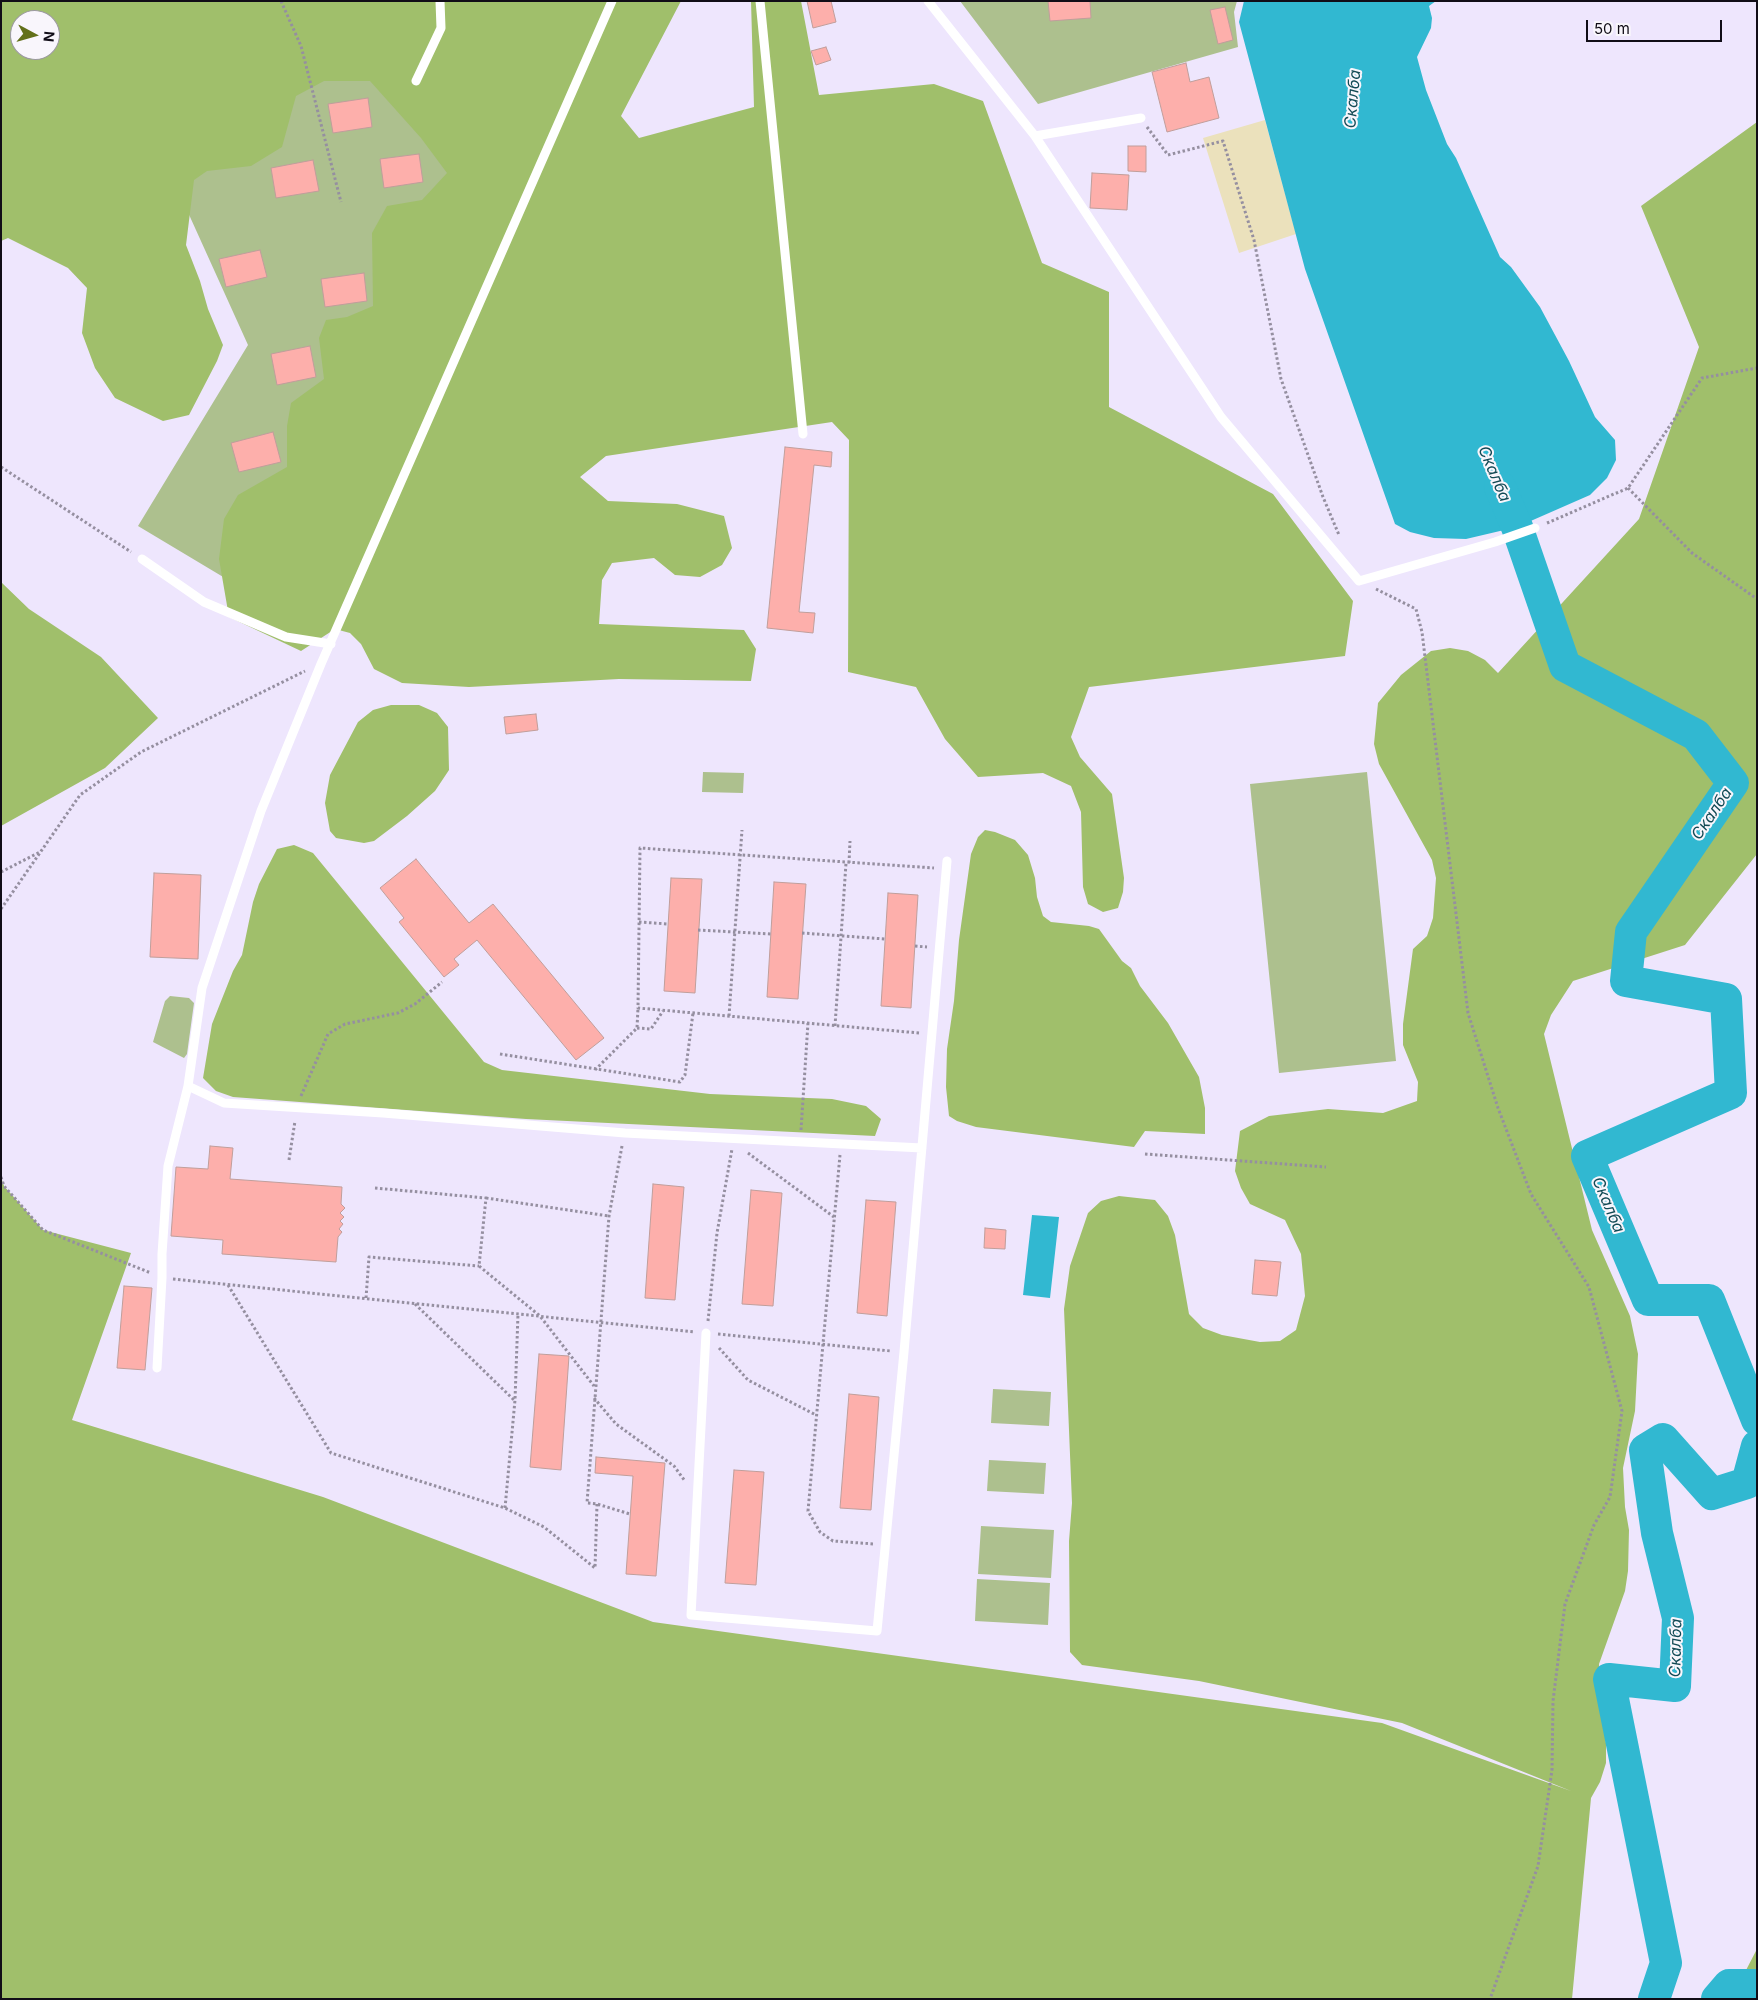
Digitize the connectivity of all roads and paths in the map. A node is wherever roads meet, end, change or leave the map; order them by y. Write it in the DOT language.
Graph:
graph roads {
  1 [pos="281,1"];
  2 [pos="440,1"];
  3 [pos="612,1"];
  4 [pos="760,1"];
  5 [pos="928,1"];
  6 [pos="416,81"];
  7 [pos="1141,118"];
  8 [pos="1035,136"];
  9 [pos="341,202"];
  10 [pos="1757,368"];
  11 [pos="803,434"];
  12 [pos="1,466"];
  13 [pos="1628,488"];
  14 [pos="1535,528"];
  15 [pos="1341,539"];
  16 [pos="142,559"];
  17 [pos="1359,581"];
  18 [pos="1757,599"];
  19 [pos="331,644"];
  20 [pos="321,664"];
  21 [pos="742,830"];
  22 [pos="850,841"];
  23 [pos="40,852"];
  24 [pos="740,856"];
  25 [pos="848,863"];
  26 [pos="947,865"];
  27 [pos="1,872"];
  28 [pos="1,909"];
  29 [pos="639,922"];
  30 [pos="668,924"];
  31 [pos="698,930"];
  32 [pos="735,932"];
  33 [pos="802,933"];
  34 [pos="771,934"];
  35 [pos="841,936"];
  36 [pos="885,938"];
  37 [pos="442,982"];
  38 [pos="638,1008"];
  39 [pos="664,1011"];
  40 [pos="693,1013"];
  41 [pos="729,1016"];
  42 [pos="808,1023"];
  43 [pos="835,1026"];
  44 [pos="636,1028"];
  45 [pos="932,1034"];
  46 [pos="500,1054"];
  47 [pos="595,1070"];
  48 [pos="188,1086"];
  49 [pos="296,1108"];
  50 [pos="625,1133"];
  51 [pos="734,1140"];
  52 [pos="800,1142"];
  53 [pos="841,1144"];
  54 [pos="922,1148"];
  55 [pos="1145,1154"];
  56 [pos="290,1160"];
  57 [pos="1326,1167"];
  58 [pos="1,1177"];
  59 [pos="375,1188"];
  60 [pos="486,1198"];
  61 [pos="609,1216"];
  62 [pos="834,1217"];
  63 [pos="479,1266"];
  64 [pos="162,1278"];
  65 [pos="228,1285"];
  66 [pos="366,1299"];
  67 [pos="415,1304"];
  68 [pos="518,1314"];
  69 [pos="540,1316"];
  70 [pos="601,1322"];
  71 [pos="706,1333"];
  72 [pos="823,1344"];
  73 [pos="904,1352"];
  74 [pos="157,1368"];
  75 [pos="594,1386"];
  76 [pos="594,1397"];
  77 [pos="515,1400"];
  78 [pos="816,1415"];
  79 [pos="698,1497"];
  80 [pos="597,1504"];
  81 [pos="505,1508"];
  82 [pos="630,1514"];
  83 [pos="885,1545"];
  84 [pos="1490,1999"];
  1 -- 9 [label="path"];
  2 -- 6 [label="lane"];
  3 -- 19 [label="lane"];
  4 -- 11 [label="lane"];
  5 -- 8 [label="lane"];
  7 -- 8 [label="lane"];
  7 -- 15 [label="path"];
  8 -- 17 [label="lane"];
  10 -- 13 [label="path"];
  12 -- 16 [label="path"];
  13 -- 14 [label="path"];
  13 -- 18 [label="path"];
  14 -- 17 [label="lane"];
  16 -- 19 [label="lane"];
  17 -- 84 [label="path"];
  19 -- 20 [label="lane"];
  20 -- 23 [label="path"];
  20 -- 48 [label="lane"];
  21 -- 24 [label="path"];
  22 -- 25 [label="path"];
  23 -- 27 [label="path"];
  23 -- 28 [label="path"];
  24 -- 25 [label="path"];
  24 -- 29 [label="path"];
  24 -- 32 [label="path"];
  25 -- 26 [label="path"];
  25 -- 35 [label="path"];
  26 -- 45 [label="lane"];
  29 -- 30 [label="path"];
  29 -- 38 [label="path"];
  31 -- 32 [label="path"];
  32 -- 34 [label="path"];
  32 -- 41 [label="path"];
  33 -- 35 [label="path"];
  35 -- 36 [label="path"];
  35 -- 43 [label="path"];
  37 -- 49 [label="path"];
  38 -- 39 [label="path"];
  38 -- 44 [label="path"];
  39 -- 40 [label="path"];
  39 -- 44 [label="path"];
  40 -- 41 [label="path"];
  40 -- 47 [label="path"];
  41 -- 42 [label="path"];
  42 -- 43 [label="path"];
  42 -- 52 [label="path"];
  43 -- 45 [label="path"];
  44 -- 47 [label="path"];
  45 -- 54 [label="lane"];
  46 -- 47 [label="path"];
  48 -- 49 [label="lane"];
  48 -- 64 [label="lane"];
  49 -- 50 [label="lane"];
  49 -- 56 [label="path"];
  50 -- 51 [label="lane"];
  50 -- 61 [label="path"];
  51 -- 52 [label="lane"];
  51 -- 62 [label="path"];
  51 -- 71 [label="path"];
  52 -- 53 [label="lane"];
  53 -- 54 [label="lane"];
  53 -- 62 [label="path"];
  54 -- 73 [label="lane"];
  55 -- 57 [label="path"];
  58 -- 64 [label="path"];
  59 -- 60 [label="path"];
  60 -- 61 [label="path"];
  60 -- 63 [label="path"];
  61 -- 70 [label="path"];
  62 -- 72 [label="path"];
  63 -- 66 [label="path"];
  63 -- 69 [label="path"];
  64 -- 65 [label="path"];
  64 -- 74 [label="lane"];
  65 -- 66 [label="path"];
  65 -- 81 [label="path"];
  66 -- 67 [label="path"];
  67 -- 68 [label="path"];
  67 -- 77 [label="path"];
  68 -- 69 [label="path"];
  68 -- 77 [label="path"];
  69 -- 70 [label="path"];
  69 -- 75 [label="path"];
  70 -- 71 [label="path"];
  70 -- 75 [label="path"];
  71 -- 72 [label="path"];
  71 -- 78 [label="path"];
  71 -- 79 [label="lane"];
  72 -- 73 [label="path"];
  72 -- 78 [label="path"];
  73 -- 83 [label="lane"];
  75 -- 76 [label="path"];
  76 -- 79 [label="path"];
  76 -- 80 [label="path"];
  77 -- 81 [label="path"];
  78 -- 83 [label="path"];
  79 -- 83 [label="lane"];
  80 -- 81 [label="path"];
  80 -- 82 [label="path"];
}
